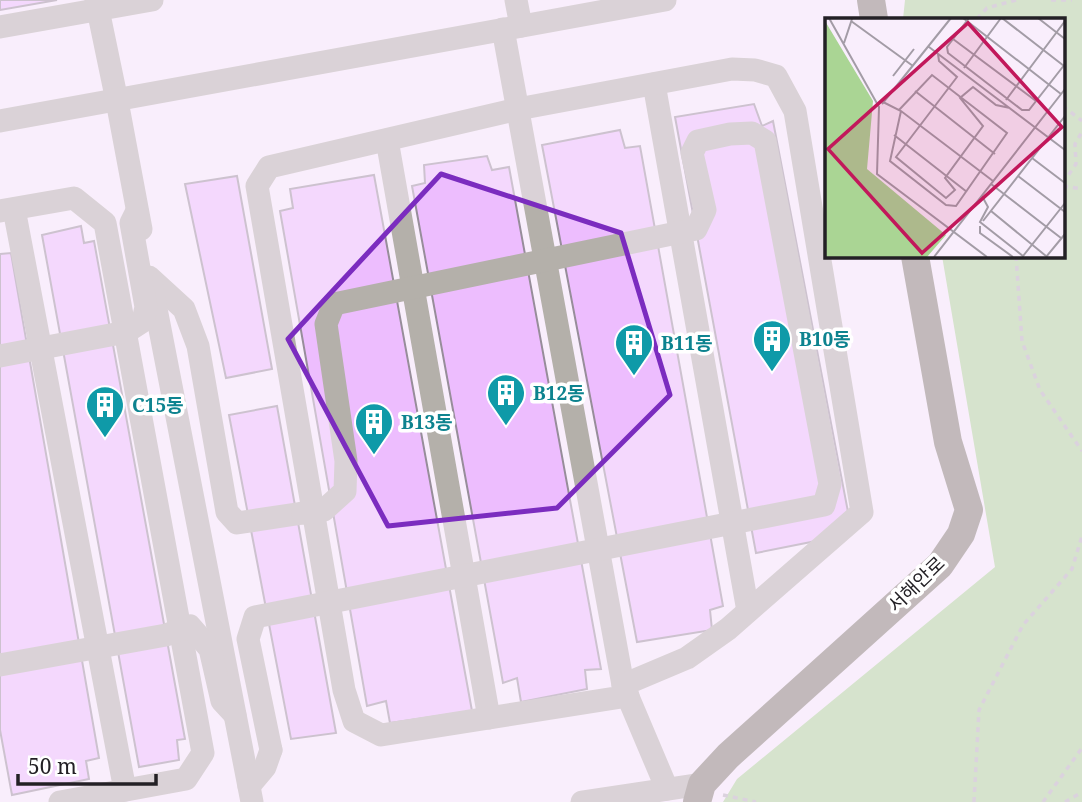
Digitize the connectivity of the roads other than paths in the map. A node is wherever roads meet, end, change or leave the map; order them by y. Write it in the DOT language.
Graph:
graph roads {
  1 [pos="152,0"];
  2 [pos="516,0"];
  3 [pos="665,0"];
  4 [pos="871,0"];
  5 [pos="97,5"];
  6 [pos="604,5"];
  7 [pos="874,18"];
  8 [pos="0,27"];
  9 [pos="512,27"];
  10 [pos="654,84"];
  11 [pos="117,101"];
  12 [pos="518,109"];
  13 [pos="0,121"];
  14 [pos="387,140"];
  15 [pos="7,210"];
  16 [pos="137,211"];
  17 [pos="915,257"];
  18 [pos="149,277"];
  19 [pos="0,356"];
  20 [pos="748,611"];
  21 [pos="0,665"];
  22 [pos="625,690"];
  23 [pos="235,715"];
  24 [pos="489,718"];
  25 [pos="667,789"];
  26 [pos="125,790"];
  27 [pos="700,792"];
  28 [pos="250,794"];
  29 [pos="60,802"];
  30 [pos="582,802"];
  1 -- 5 [label="street"];
  2 -- 9 [label="street"];
  3 -- 6 [label="street"];
  4 -- 7 [label="main road"];
  5 -- 8 [label="street"];
  5 -- 11 [label="street"];
  6 -- 9 [label="street"];
  9 -- 11 [label="street"];
  9 -- 12 [label="street"];
  10 -- 12 [label="street"];
  10 -- 20 [label="street"];
  10 -- 20 [label="street"];
  11 -- 13 [label="street"];
  11 -- 16 [label="street"];
  12 -- 14 [label="street"];
  12 -- 22 [label="street"];
  14 -- 24 [label="street"];
  14 -- 24 [label="street"];
  15 -- 26 [label="street"];
  15 -- 26 [label="street"];
  16 -- 18 [label="street"];
  16 -- 19 [label="street, bridge"];
  17 -- 27 [label="main road, 서해안로"];
  18 -- 23 [label="street"];
  18 -- 28 [label="street, bridge"];
  20 -- 22 [label="street"];
  21 -- 23 [label="street, bridge"];
  22 -- 24 [label="street"];
  22 -- 25 [label="street"];
  23 -- 28 [label="street"];
  25 -- 27 [label="street"];
  25 -- 30 [label="street"];
  26 -- 29 [label="street"];
}
